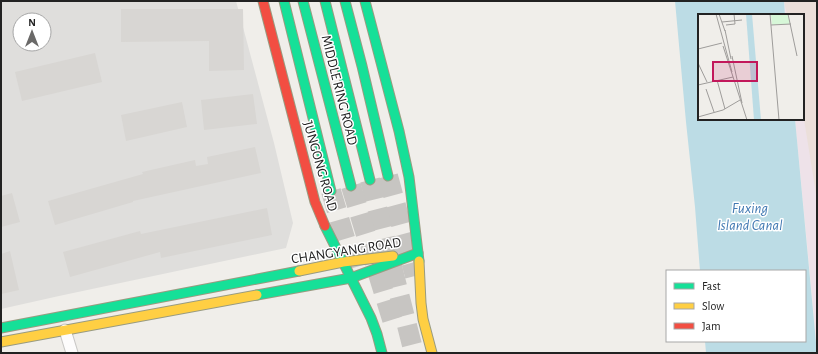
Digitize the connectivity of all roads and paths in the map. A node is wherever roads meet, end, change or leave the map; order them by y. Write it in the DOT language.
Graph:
graph roads {
  1 [pos="263,1"];
  2 [pos="284,1"];
  3 [pos="303,1"];
  4 [pos="325,1"];
  5 [pos="345,1"];
  6 [pos="365,1"];
  7 [pos="388,176"];
  8 [pos="370,180"];
  9 [pos="351,186"];
  10 [pos="331,191"];
  11 [pos="418,253"];
  12 [pos="343,262"];
  13 [pos="351,278"];
  14 [pos="1,328"];
  15 [pos="64,330"];
  16 [pos="1,342"];
  17 [pos="72,353"];
  18 [pos="382,353"];
  19 [pos="432,353"];
  1 -- 12 [label="main road, JUNGONG ROAD"];
  2 -- 10 [label="main road"];
  3 -- 9 [label="main road, MIDDLE RING ROAD"];
  4 -- 8 [label="main road, MIDDLE RING ROAD"];
  5 -- 7 [label="main road"];
  6 -- 11 [label="main road"];
  11 -- 12 [label="main road, CHANGYANG ROAD"];
  11 -- 13 [label="main road, CHANGYANG ROAD"];
  11 -- 19 [label="main road"];
  12 -- 13 [label="main road, JUNGONG ROAD"];
  12 -- 14 [label="main road, CHANGYANG ROAD"];
  13 -- 15 [label="main road, CHANGYANG ROAD"];
  13 -- 18 [label="main road, JUNGONG ROAD"];
  15 -- 16 [label="main road, CHANGYANG ROAD"];
  15 -- 17 [label="street"];
}
